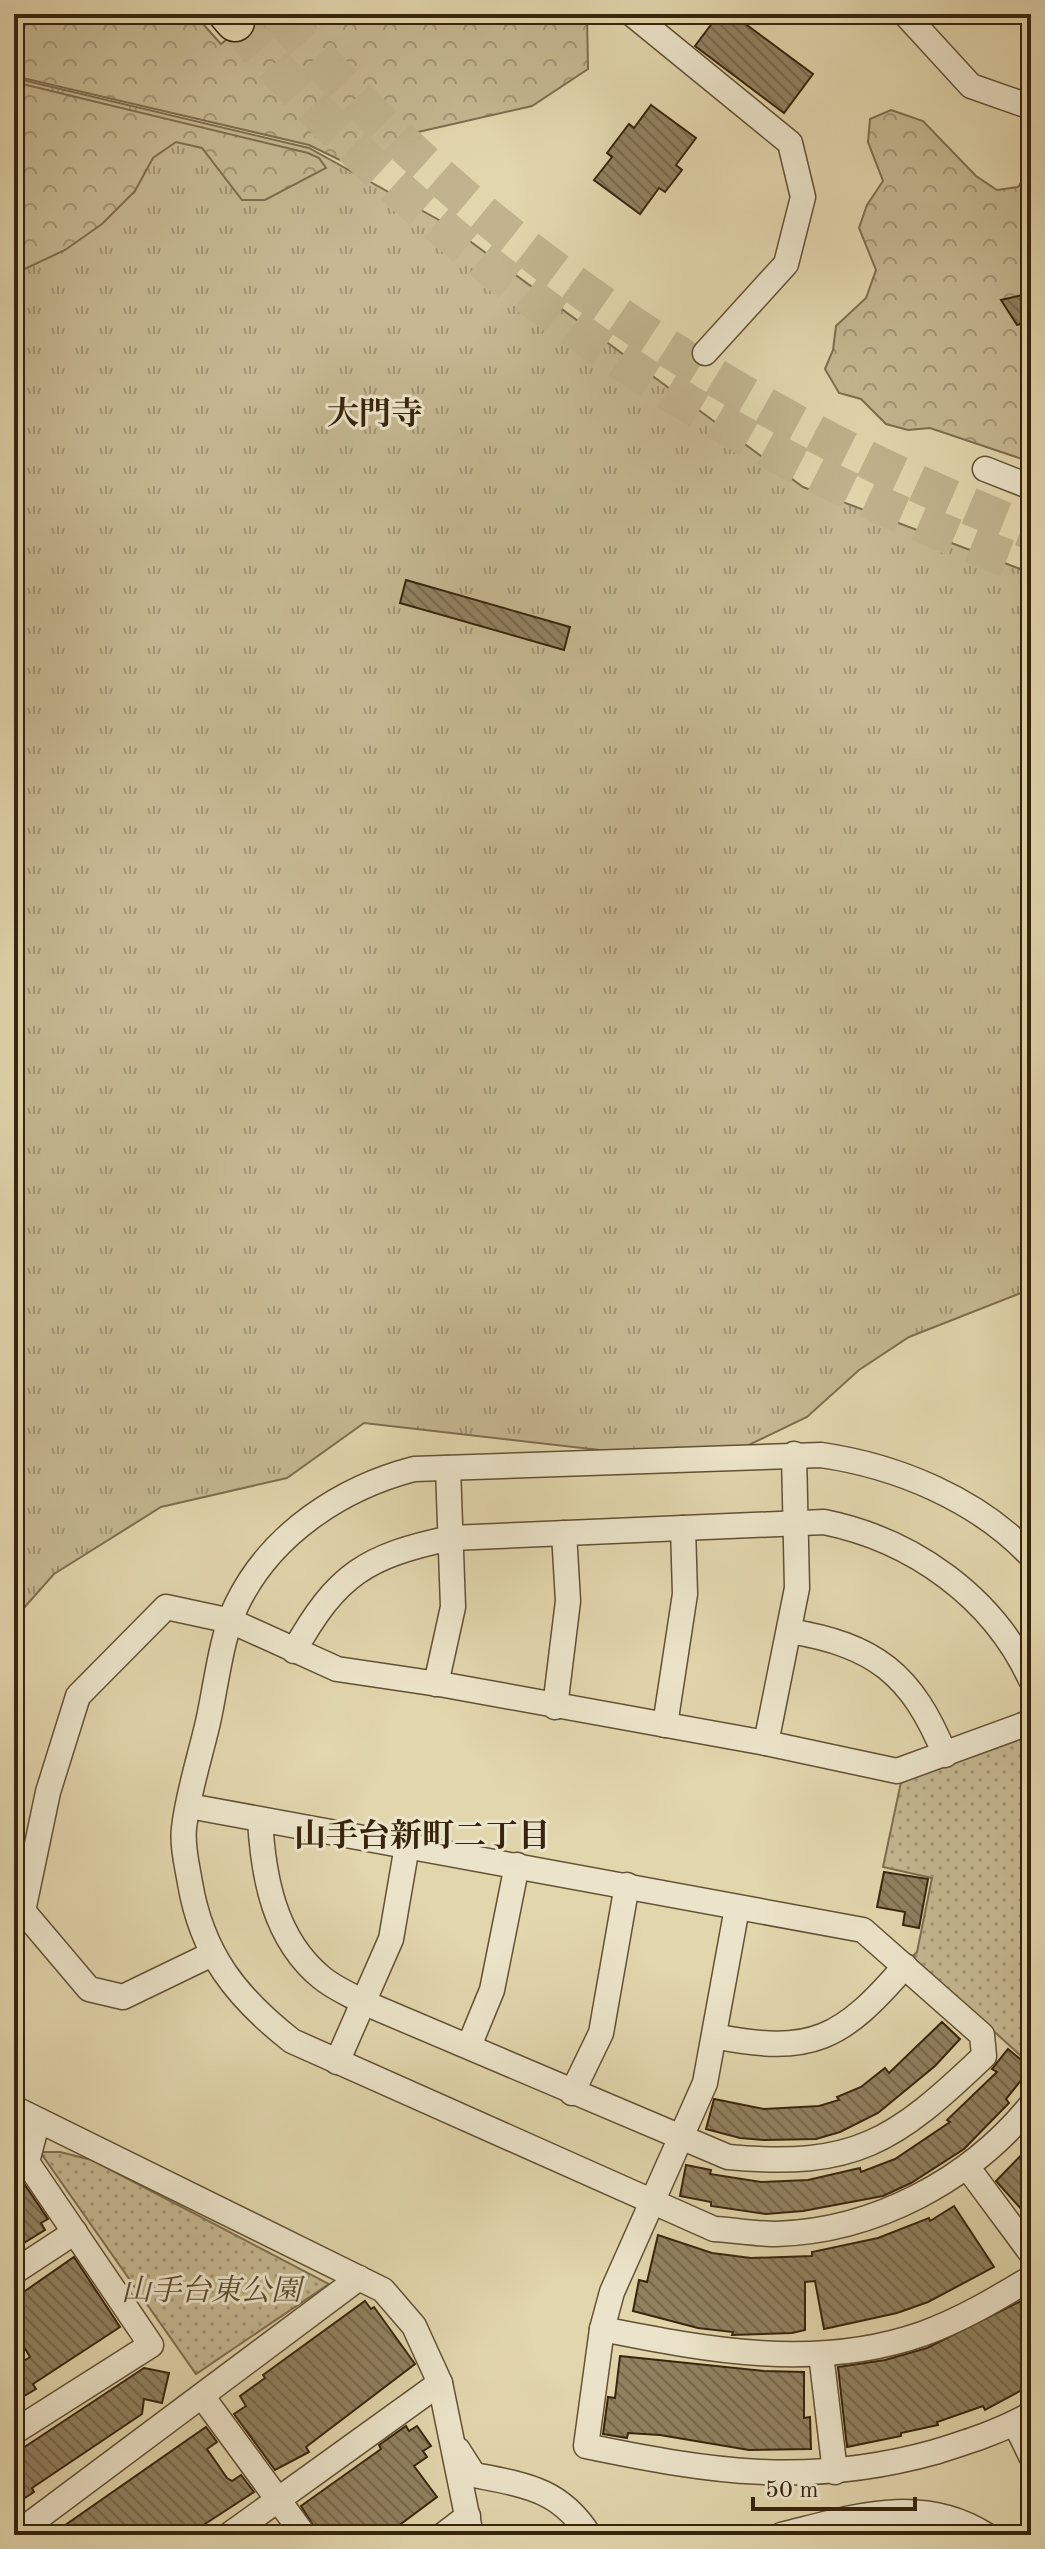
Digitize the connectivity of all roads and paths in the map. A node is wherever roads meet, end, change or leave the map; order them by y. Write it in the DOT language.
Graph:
graph roads {
  1 [pos="632,14"];
  2 [pos="905,14"];
  3 [pos="1031,107"];
  4 [pos="705,353"];
  5 [pos="985,469"];
  6 [pos="1031,487"];
  7 [pos="794,1454"];
  8 [pos="448,1468"];
  9 [pos="795,1523"];
  10 [pos="683,1528"];
  11 [pos="564,1533"];
  12 [pos="451,1538"];
  13 [pos="1031,1556"];
  14 [pos="231,1621"];
  15 [pos="789,1631"];
  16 [pos="294,1651"];
  17 [pos="1031,1680"];
  18 [pos="436,1684"];
  19 [pos="555,1707"];
  20 [pos="1031,1722"];
  21 [pos="665,1725"];
  22 [pos="766,1743"];
  23 [pos="945,1755"];
  24 [pos="189,1806"];
  25 [pos="260,1819"];
  26 [pos="407,1846"];
  27 [pos="517,1865"];
  28 [pos="627,1885"];
  29 [pos="737,1908"];
  30 [pos="212,1954"];
  31 [pos="905,1966"];
  32 [pos="365,2003"];
  33 [pos="714,2036"];
  34 [pos="469,2046"];
  35 [pos="337,2062"];
  36 [pos="572,2093"];
  37 [pos="1031,2105"];
  38 [pos="14,2108"];
  39 [pos="38,2120"];
  40 [pos="14,2135"];
  41 [pos="680,2139"];
  42 [pos="968,2168"];
  43 [pos="653,2204"];
  44 [pos="75,2232"];
  45 [pos="1031,2253"];
  46 [pos="14,2272"];
  47 [pos="359,2278"];
  48 [pos="1031,2278"];
  49 [pos="602,2329"];
  50 [pos="821,2354"];
  51 [pos="440,2383"];
  52 [pos="202,2396"];
  53 [pos="1023,2419"];
  54 [pos="14,2432"];
  55 [pos="455,2445"];
  56 [pos="1031,2456"];
  57 [pos="835,2472"];
  58 [pos="277,2498"];
  59 [pos="470,2526"];
  60 [pos="15,2535"];
  61 [pos="229,2535"];
  62 [pos="304,2535"];
  63 [pos="443,2535"];
  64 [pos="589,2535"];
  65 [pos="781,2535"];
  66 [pos="986,2535"];
  1 -- 4 [label="street"];
  2 -- 3 [label="street"];
  5 -- 6 [label="street"];
  7 -- 8 [label="street"];
  7 -- 9 [label="street"];
  7 -- 13 [label="street"];
  8 -- 12 [label="street"];
  8 -- 14 [label="street"];
  9 -- 10 [label="street"];
  9 -- 15 [label="street"];
  9 -- 17 [label="street"];
  10 -- 11 [label="street"];
  10 -- 21 [label="street"];
  11 -- 12 [label="street"];
  11 -- 19 [label="street"];
  12 -- 16 [label="street"];
  12 -- 18 [label="street"];
  14 -- 16 [label="street"];
  14 -- 24 [label="street"];
  14 -- 30 [label="street"];
  15 -- 22 [label="street"];
  15 -- 23 [label="street"];
  16 -- 18 [label="street"];
  18 -- 19 [label="street"];
  19 -- 21 [label="street"];
  20 -- 23 [label="street"];
  21 -- 22 [label="street"];
  22 -- 23 [label="street"];
  24 -- 25 [label="street"];
  24 -- 30 [label="street"];
  25 -- 26 [label="street"];
  25 -- 32 [label="street"];
  26 -- 27 [label="street"];
  26 -- 32 [label="street"];
  27 -- 28 [label="street"];
  27 -- 34 [label="street"];
  28 -- 29 [label="street"];
  28 -- 36 [label="street"];
  29 -- 31 [label="street"];
  29 -- 33 [label="street"];
  30 -- 35 [label="street"];
  31 -- 33 [label="street"];
  31 -- 41 [label="street"];
  32 -- 34 [label="street"];
  32 -- 35 [label="street"];
  33 -- 41 [label="street"];
  34 -- 36 [label="street"];
  35 -- 43 [label="street"];
  36 -- 41 [label="street"];
  37 -- 42 [label="street"];
  38 -- 39 [label="street"];
  39 -- 40 [label="street"];
  39 -- 44 [label="street"];
  39 -- 47 [label="street"];
  41 -- 43 [label="street"];
  42 -- 43 [label="street"];
  42 -- 45 [label="street"];
  43 -- 49 [label="street"];
  44 -- 46 [label="street"];
  44 -- 54 [label="street"];
  47 -- 51 [label="street"];
  47 -- 52 [label="street"];
  48 -- 50 [label="street"];
  49 -- 50 [label="street"];
  49 -- 57 [label="street"];
  50 -- 57 [label="street"];
  51 -- 55 [label="street"];
  51 -- 58 [label="street"];
  52 -- 58 [label="street"];
  52 -- 60 [label="street"];
  53 -- 56 [label="street"];
  53 -- 57 [label="street"];
  55 -- 59 [label="street"];
  55 -- 64 [label="street"];
  58 -- 61 [label="street"];
  58 -- 62 [label="street"];
  59 -- 63 [label="street"];
  65 -- 66 [label="street"];
}
